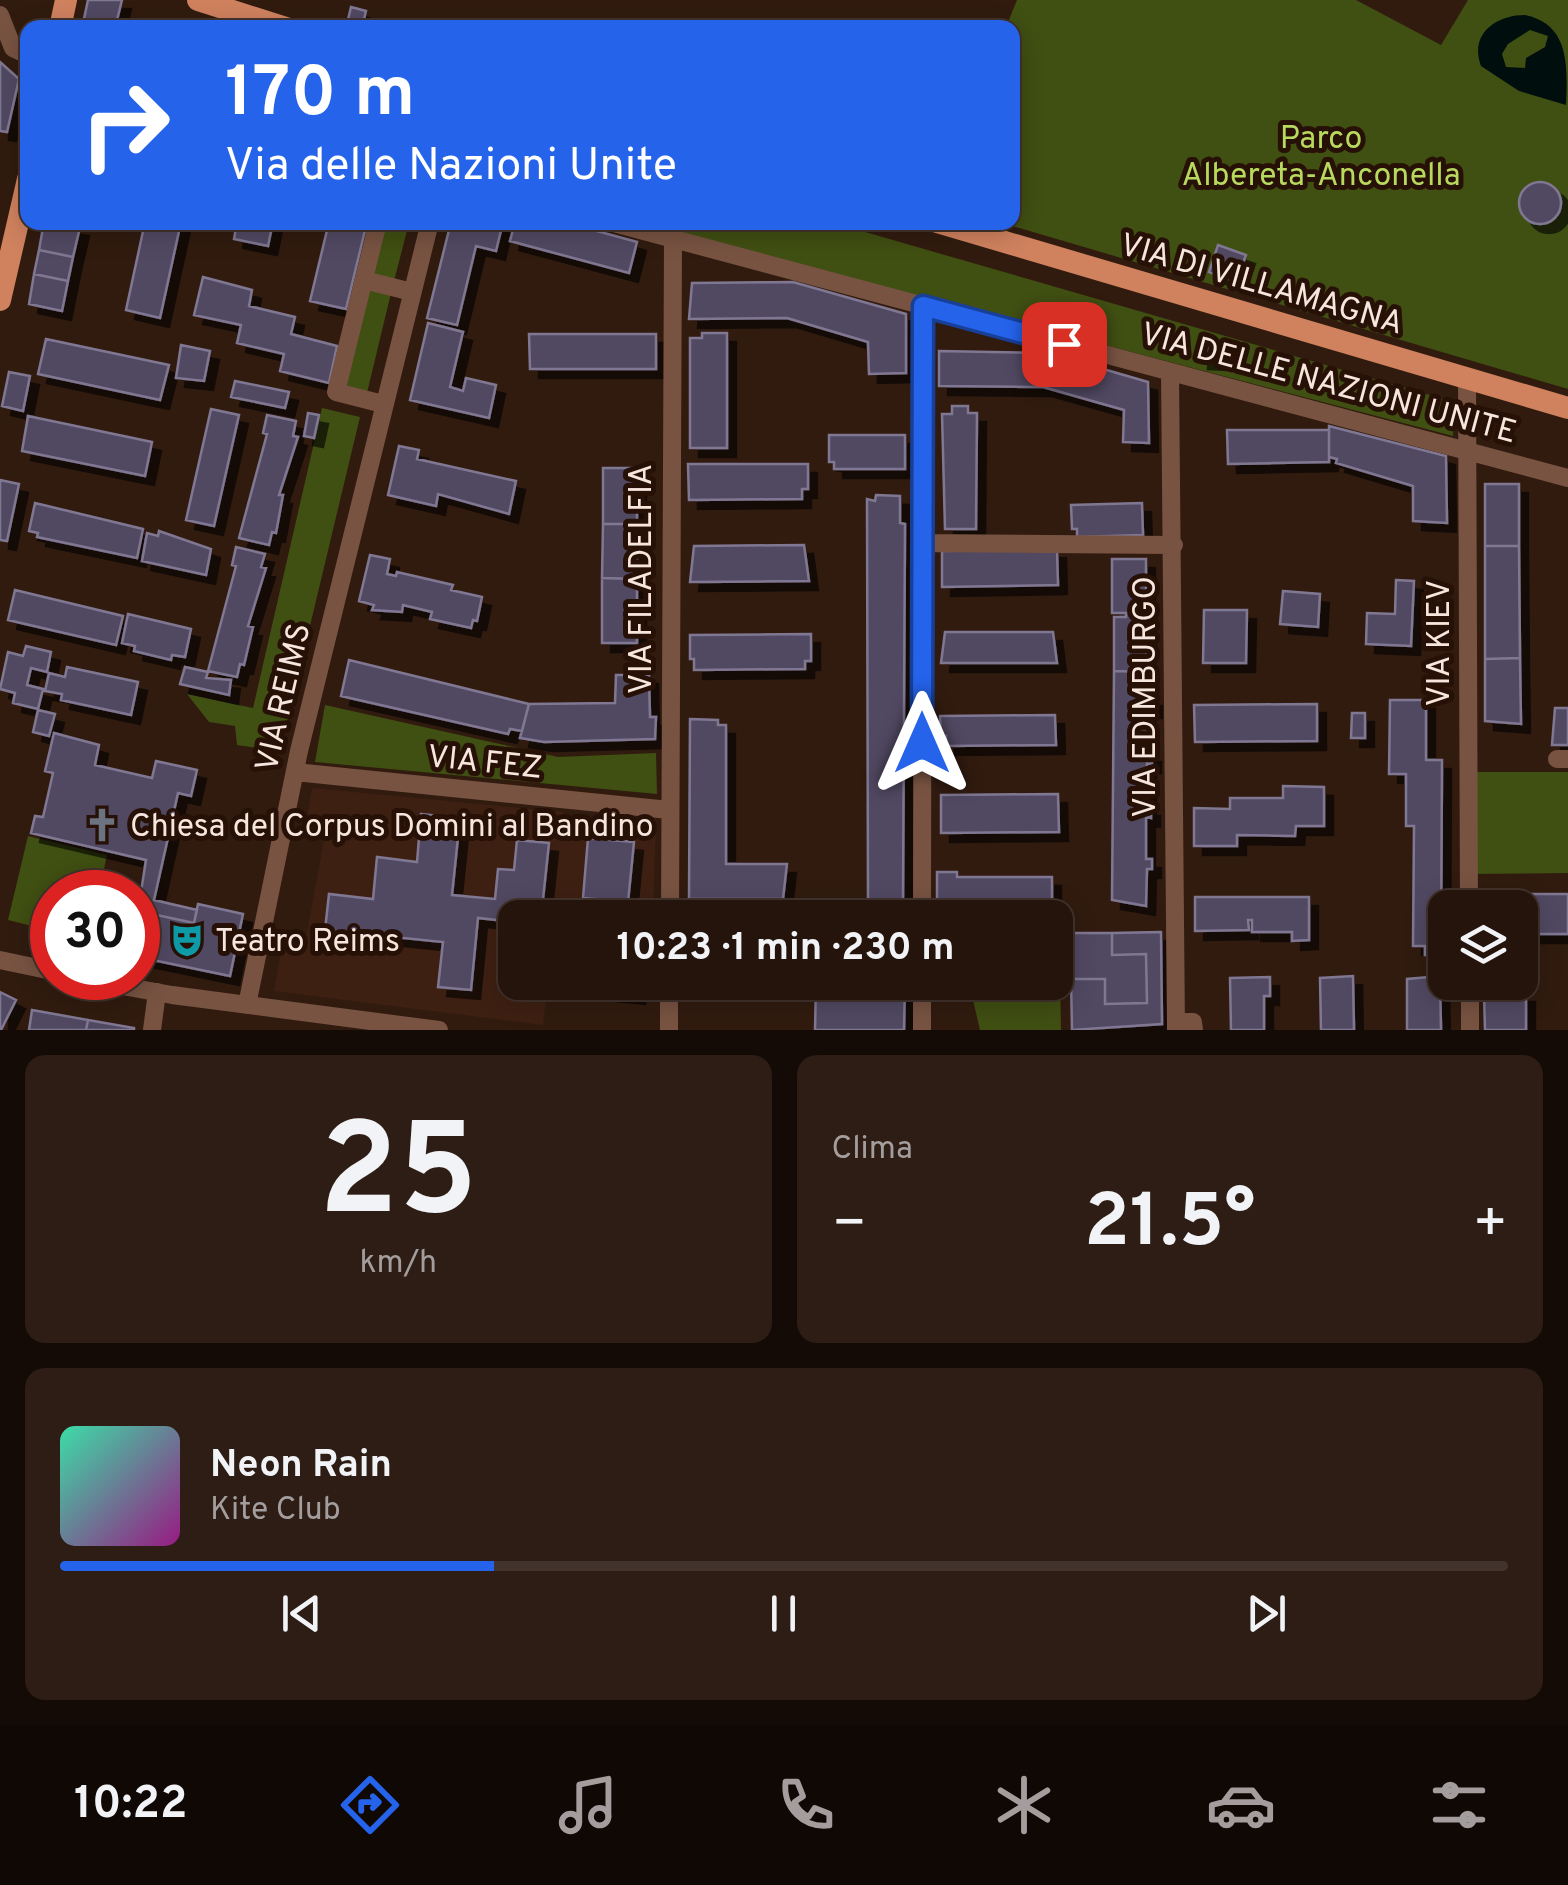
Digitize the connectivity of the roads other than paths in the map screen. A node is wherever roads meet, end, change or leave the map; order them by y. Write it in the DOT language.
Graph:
graph roads {
  1 [pos="198,0"];
  2 [pos="0,16"];
  3 [pos="261,20"];
  4 [pos="4,38"];
  5 [pos="20,214"];
  6 [pos="376,230"];
  7 [pos="428,230"];
  8 [pos="638,230"];
  9 [pos="964,230"];
  10 [pos="673,240"];
  11 [pos="364,280"];
  12 [pos="412,292"];
  13 [pos="0,300"];
  14 [pos="923,306"];
  15 [pos="1170,372"];
  16 [pos="1466,378"];
  17 [pos="383,404"];
  18 [pos="1568,408"];
  19 [pos="1467,448"];
  20 [pos="1568,478"];
  21 [pos="922,543"];
  22 [pos="1174,545"];
  23 [pos="295,772"];
  24 [pos="670,810"];
  25 [pos="1469,890"];
  26 [pos="670,900"];
  27 [pos="922,900"];
  28 [pos="0,960"];
  29 [pos="30,967"];
  30 [pos="160,992"];
  31 [pos="156,1000"];
  32 [pos="670,1000"];
  33 [pos="922,1000"];
  34 [pos="1470,1000"];
  35 [pos="248,1005"];
  36 [pos="1182,1028"];
  37 [pos="152,1030"];
  38 [pos="440,1030"];
  39 [pos="669,1030"];
  40 [pos="922,1030"];
  41 [pos="1470,1030"];
  1 -- 3 [label="main road"];
  2 -- 4 [label="street"];
  5 -- 13 [label="main road"];
  6 -- 11 [label="street"];
  7 -- 12 [label="street, VIA REIMS"];
  8 -- 10 [label="street, VIA DELLE NAZIONI UNITE"];
  9 -- 16 [label="main road, VIA DI VILLAMAGNA"];
  10 -- 14 [label="street, VIA DELLE NAZIONI UNITE"];
  10 -- 24 [label="street, VIA FILADELFIA"];
  11 -- 12 [label="street"];
  11 -- 17 [label="street"];
  12 -- 17 [label="street, VIA REIMS"];
  14 -- 15 [label="street, VIA DELLE NAZIONI UNITE"];
  14 -- 21 [label="street"];
  15 -- 19 [label="street, VIA DELLE NAZIONI UNITE"];
  15 -- 22 [label="street, VIA EDIMBURGO"];
  16 -- 18 [label="main road, VIA DI VILLAMAGNA"];
  16 -- 19 [label="street, VIA KIEV"];
  17 -- 23 [label="street, VIA REIMS"];
  19 -- 20 [label="street, VIA DELLE NAZIONI UNITE"];
  19 -- 25 [label="street, VIA KIEV"];
  21 -- 22 [label="street"];
  21 -- 27 [label="street"];
  22 -- 36 [label="street, VIA EDIMBURGO"];
  23 -- 24 [label="street, VIA FEZ"];
  23 -- 35 [label="street, VIA REIMS"];
  24 -- 26 [label="street, VIA FILADELFIA"];
  28 -- 29 [label="street"];
  30 -- 35 [label="street"];
  31 -- 37 [label="street"];
  32 -- 39 [label="street"];
  33 -- 40 [label="street"];
  34 -- 41 [label="street"];
  35 -- 38 [label="street"];
}
